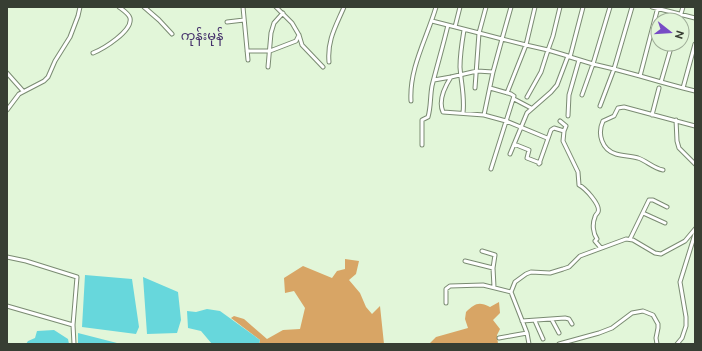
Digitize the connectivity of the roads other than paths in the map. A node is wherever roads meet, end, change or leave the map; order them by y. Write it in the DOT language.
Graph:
graph roads {
  1 [pos="80,7"];
  2 [pos="119,7"];
  3 [pos="144,7"];
  4 [pos="243,7"];
  5 [pos="276,7"];
  6 [pos="344,7"];
  7 [pos="436,7"];
  8 [pos="460,7"];
  9 [pos="486,7"];
  10 [pos="511,7"];
  11 [pos="535,7"];
  12 [pos="560,7"];
  13 [pos="583,7"];
  14 [pos="610,7"];
  15 [pos="632,7"];
  16 [pos="652,7"];
  17 [pos="658,8"];
  18 [pos="671,12"];
  19 [pos="283,13"];
  20 [pos="244,20"];
  21 [pos="432,21"];
  22 [pos="227,22"];
  23 [pos="448,26"];
  24 [pos="455,27"];
  25 [pos="464,30"];
  26 [pos="480,33"];
  27 [pos="172,34"];
  28 [pos="299,35"];
  29 [pos="502,39"];
  30 [pos="695,44"];
  31 [pos="526,45"];
  32 [pos="548,50"];
  33 [pos="270,51"];
  34 [pos="247,52"];
  35 [pos="669,52"];
  36 [pos="93,53"];
  37 [pos="569,56"];
  38 [pos="248,60"];
  39 [pos="579,60"];
  40 [pos="329,62"];
  41 [pos="593,64"];
  42 [pos="268,67"];
  43 [pos="323,67"];
  44 [pos="614,69"];
  45 [pos="477,71"];
  46 [pos="493,72"];
  47 [pos="7,73"];
  48 [pos="461,75"];
  49 [pos="640,76"];
  50 [pos="451,78"];
  51 [pos="434,80"];
  52 [pos="660,82"];
  53 [pos="475,88"];
  54 [pos="490,88"];
  55 [pos="659,88"];
  56 [pos="683,88"];
  57 [pos="23,91"];
  58 [pos="695,91"];
  59 [pos="507,93"];
  60 [pos="582,95"];
  61 [pos="527,97"];
  62 [pos="514,99"];
  63 [pos="411,101"];
  64 [pos="600,106"];
  65 [pos="8,107"];
  66 [pos="531,108"];
  67 [pos="463,113"];
  68 [pos="484,115"];
  69 [pos="652,115"];
  70 [pos="568,116"];
  71 [pos="560,120"];
  72 [pos="676,120"];
  73 [pos="506,121"];
  74 [pos="695,126"];
  75 [pos="520,127"];
  76 [pos="564,131"];
  77 [pos="547,138"];
  78 [pos="514,144"];
  79 [pos="422,145"];
  80 [pos="510,154"];
  81 [pos="695,164"];
  82 [pos="491,169"];
  83 [pos="662,170"];
  84 [pos="667,207"];
  85 [pos="643,213"];
  86 [pos="665,223"];
  87 [pos="695,229"];
  88 [pos="695,234"];
  89 [pos="630,239"];
  90 [pos="601,248"];
  91 [pos="482,251"];
  92 [pos="7,257"];
  93 [pos="465,261"];
  94 [pos="492,268"];
  95 [pos="494,287"];
  96 [pos="511,292"];
  97 [pos="446,303"];
  98 [pos="7,306"];
  99 [pos="535,320"];
  100 [pos="552,320"];
  101 [pos="522,321"];
  102 [pos="73,324"];
  103 [pos="572,324"];
  104 [pos="527,333"];
  105 [pos="559,333"];
  106 [pos="499,338"];
  107 [pos="543,338"];
  108 [pos="74,344"];
  109 [pos="529,344"];
  110 [pos="559,344"];
  111 [pos="657,344"];
  112 [pos="677,344"];
  1 -- 57 [label="street"];
  2 -- 36 [label="street"];
  3 -- 27 [label="street"];
  4 -- 20 [label="street"];
  5 -- 19 [label="street"];
  6 -- 40 [label="street"];
  7 -- 21 [label="street"];
  8 -- 24 [label="street"];
  9 -- 26 [label="street"];
  10 -- 29 [label="street"];
  11 -- 31 [label="street"];
  12 -- 32 [label="street"];
  13 -- 37 [label="street"];
  14 -- 41 [label="street"];
  15 -- 44 [label="street"];
  16 -- 17 [label="street"];
  17 -- 18 [label="street"];
  17 -- 49 [label="street"];
  19 -- 28 [label="street"];
  19 -- 33 [label="street"];
  20 -- 22 [label="street"];
  20 -- 34 [label="street"];
  21 -- 23 [label="street"];
  21 -- 63 [label="street"];
  23 -- 24 [label="street"];
  23 -- 51 [label="street"];
  24 -- 25 [label="street"];
  25 -- 26 [label="street"];
  25 -- 48 [label="street"];
  26 -- 29 [label="street"];
  26 -- 45 [label="street"];
  28 -- 33 [label="street"];
  28 -- 43 [label="street"];
  29 -- 31 [label="street"];
  29 -- 46 [label="street"];
  30 -- 56 [label="street"];
  31 -- 32 [label="street"];
  31 -- 59 [label="street"];
  32 -- 37 [label="street"];
  32 -- 61 [label="street"];
  33 -- 34 [label="street"];
  33 -- 42 [label="street"];
  34 -- 38 [label="street"];
  35 -- 52 [label="street"];
  37 -- 39 [label="street"];
  37 -- 66 [label="street"];
  39 -- 41 [label="street"];
  39 -- 70 [label="street"];
  41 -- 44 [label="street"];
  41 -- 60 [label="street"];
  44 -- 49 [label="street"];
  44 -- 64 [label="street"];
  45 -- 46 [label="street"];
  45 -- 48 [label="street"];
  45 -- 53 [label="street"];
  46 -- 54 [label="street"];
  47 -- 57 [label="street"];
  48 -- 50 [label="street"];
  48 -- 67 [label="street"];
  49 -- 52 [label="street"];
  50 -- 51 [label="street"];
  50 -- 67 [label="street"];
  51 -- 79 [label="street"];
  52 -- 56 [label="street"];
  54 -- 59 [label="street"];
  54 -- 68 [label="street"];
  55 -- 69 [label="street"];
  56 -- 58 [label="street"];
  57 -- 65 [label="street"];
  59 -- 62 [label="street"];
  62 -- 66 [label="street"];
  62 -- 73 [label="street"];
  66 -- 75 [label="street"];
  67 -- 68 [label="street"];
  68 -- 73 [label="street"];
  69 -- 72 [label="street"];
  69 -- 83 [label="street"];
  71 -- 76 [label="street"];
  72 -- 74 [label="street"];
  72 -- 81 [label="street"];
  73 -- 75 [label="street"];
  73 -- 82 [label="street"];
  75 -- 77 [label="street"];
  75 -- 78 [label="street"];
  76 -- 77 [label="street"];
  76 -- 90 [label="street"];
  77 -- 78 [label="street"];
  78 -- 80 [label="street"];
  84 -- 85 [label="street"];
  85 -- 86 [label="street"];
  85 -- 89 [label="street"];
  87 -- 89 [label="street"];
  88 -- 112 [label="street"];
  89 -- 90 [label="street"];
  90 -- 96 [label="street"];
  91 -- 94 [label="street"];
  92 -- 102 [label="street"];
  93 -- 94 [label="street"];
  94 -- 95 [label="street"];
  95 -- 96 [label="street"];
  95 -- 97 [label="street"];
  96 -- 101 [label="street"];
  98 -- 102 [label="street"];
  99 -- 100 [label="street"];
  99 -- 101 [label="street"];
  99 -- 107 [label="street"];
  100 -- 103 [label="street"];
  100 -- 105 [label="street"];
  101 -- 104 [label="street"];
  102 -- 108 [label="street"];
  104 -- 106 [label="street"];
  104 -- 109 [label="street"];
  110 -- 111 [label="street"];
}
